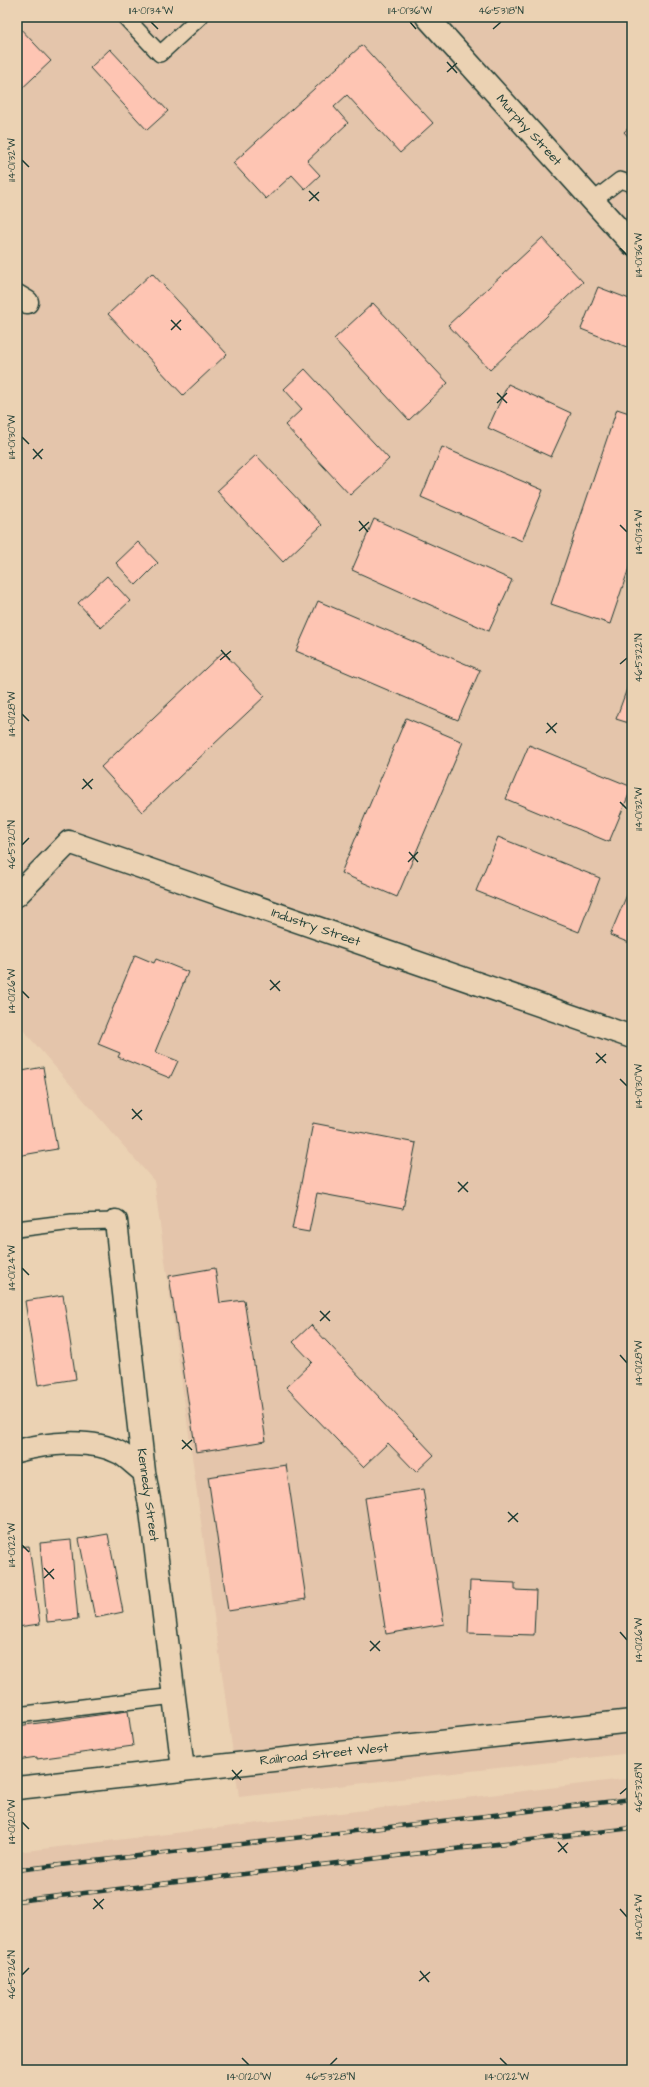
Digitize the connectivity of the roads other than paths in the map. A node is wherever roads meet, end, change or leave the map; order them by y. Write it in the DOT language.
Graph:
graph roads {
  1 [pos="125,17"];
  2 [pos="200,17"];
  3 [pos="427,17"];
  4 [pos="632,184"];
  5 [pos="594,201"];
  6 [pos="632,244"];
  7 [pos="17,895"];
  8 [pos="632,1037"];
  9 [pos="116,1221"];
  10 [pos="17,1229"];
  11 [pos="17,1451"];
  12 [pos="144,1472"];
  13 [pos="174,1696"];
  14 [pos="17,1715"];
  15 [pos="632,1721"];
  16 [pos="183,1769"];
  17 [pos="17,1788"];
  1 -- 2 [label="lane"];
  3 -- 5 [label="street, Murphy Street"];
  4 -- 5 [label="lane"];
  5 -- 6 [label="street, Murphy Street"];
  7 -- 8 [label="street, Industry Street"];
  9 -- 10 [label="lane"];
  9 -- 12 [label="street, Kennedy Street"];
  11 -- 12 [label="street"];
  12 -- 13 [label="street, Kennedy Street"];
  13 -- 14 [label="lane"];
  13 -- 16 [label="street, Kennedy Street"];
  15 -- 16 [label="street, Railroad Street West"];
  16 -- 17 [label="street, Railroad Street West"];
}
